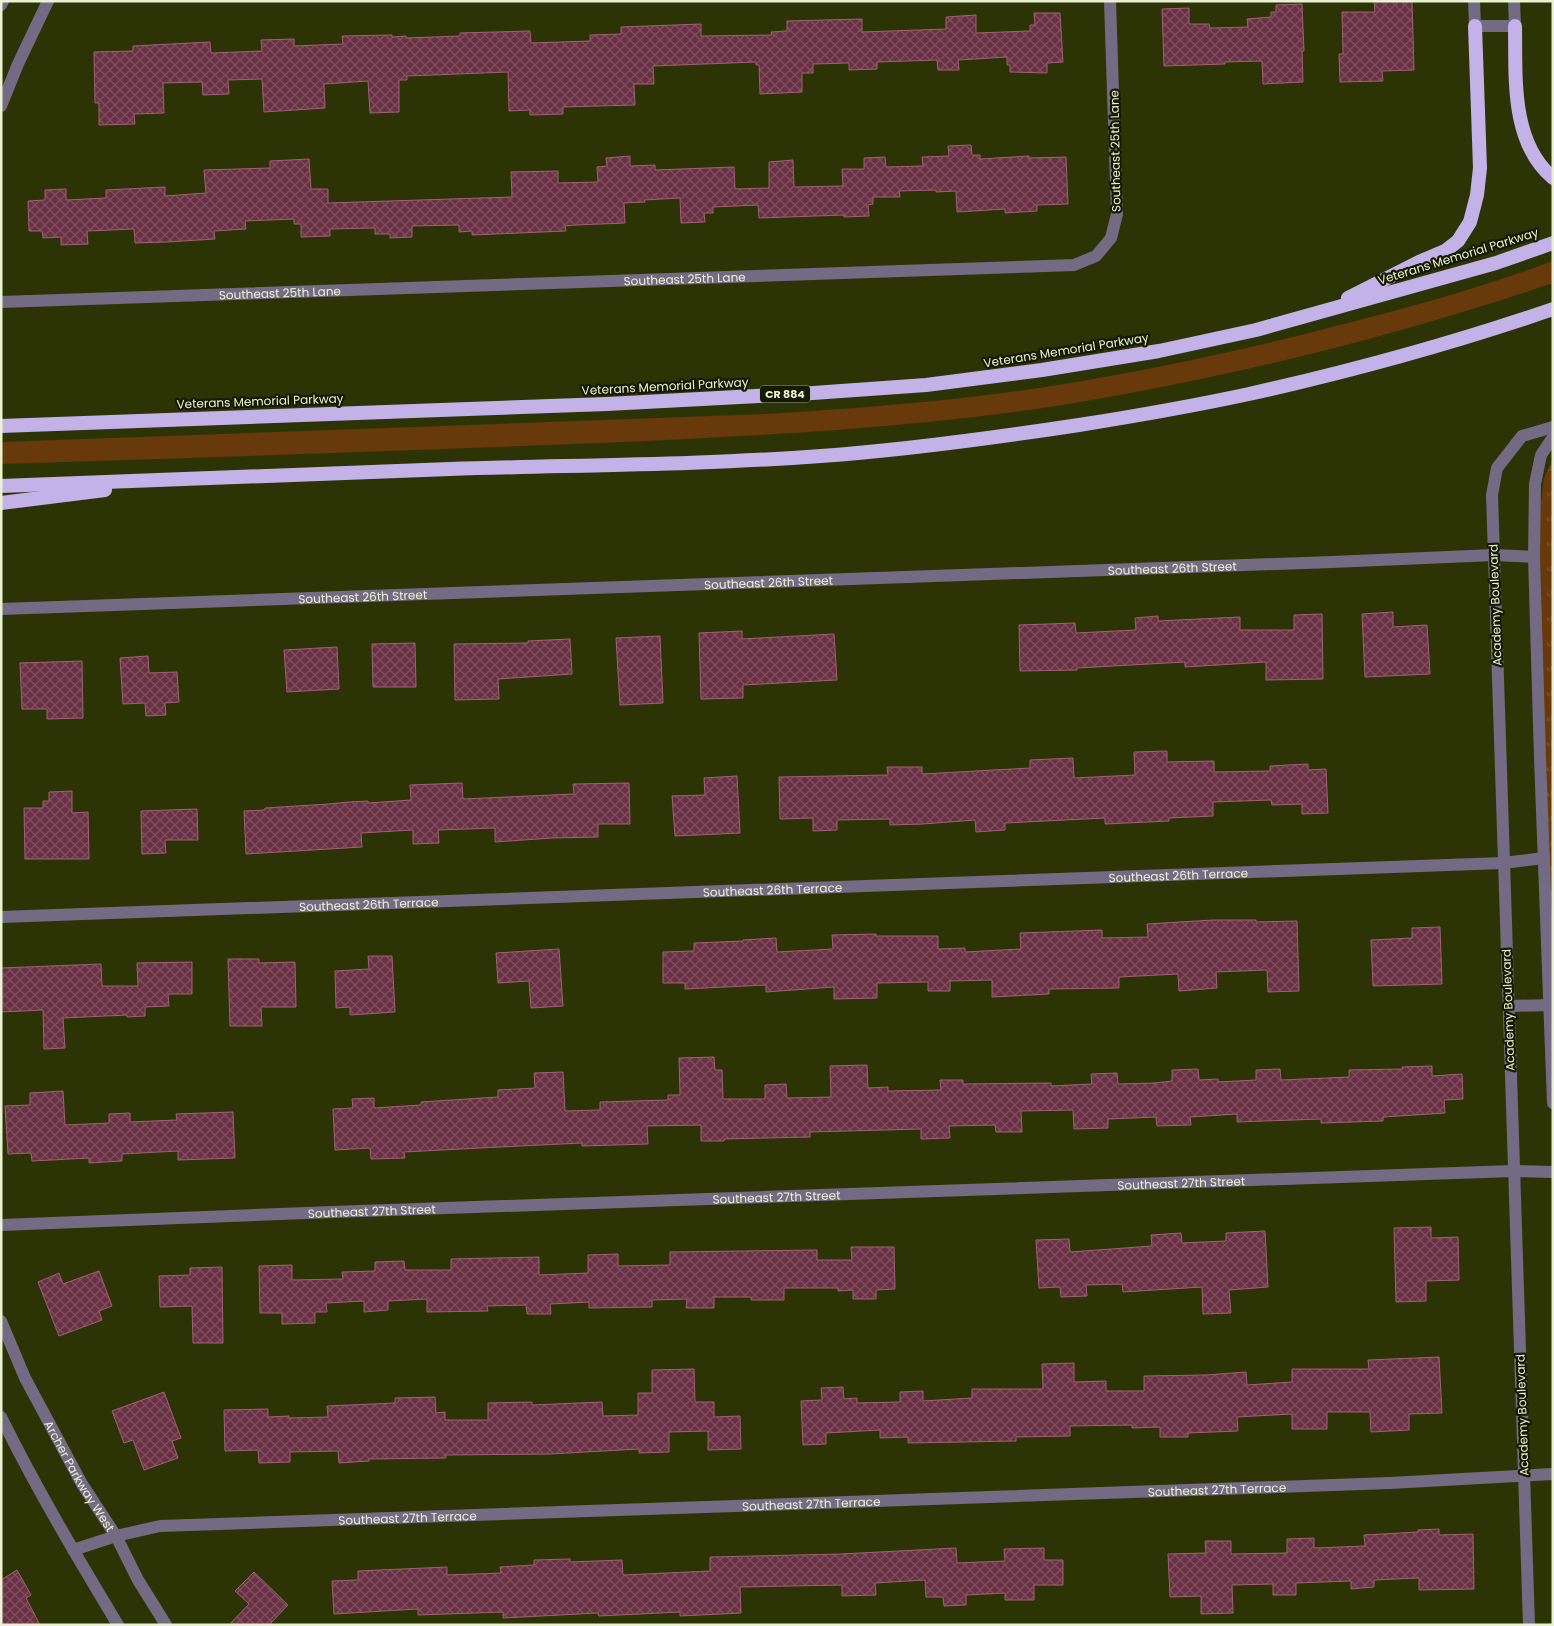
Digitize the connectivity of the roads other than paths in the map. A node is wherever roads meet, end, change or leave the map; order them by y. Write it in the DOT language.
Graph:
graph roads {
  1 [pos="48,1"];
  2 [pos="1110,1"];
  3 [pos="1474,1"];
  4 [pos="1514,1"];
  5 [pos="1476,26"];
  6 [pos="1515,26"];
  7 [pos="1,106"];
  8 [pos="1553,178"];
  9 [pos="1553,243"];
  10 [pos="4,300"];
  11 [pos="1553,309"];
  12 [pos="1319,313"];
  13 [pos="1,426"];
  14 [pos="1553,427"];
  15 [pos="1553,437"];
  16 [pos="192,479"];
  17 [pos="1,486"];
  18 [pos="1,503"];
  19 [pos="1494,554"];
  20 [pos="1534,557"];
  21 [pos="1,608"];
  22 [pos="1544,858"];
  23 [pos="1503,863"];
  24 [pos="1,917"];
  25 [pos="1551,1005"];
  26 [pos="1508,1006"];
  27 [pos="1553,1103"];
  28 [pos="1513,1171"];
  29 [pos="1553,1172"];
  30 [pos="1,1225"];
  31 [pos="1,1322"];
  32 [pos="1,1417"];
  33 [pos="1553,1474"];
  34 [pos="1524,1475"];
  35 [pos="116,1536"];
  36 [pos="73,1550"];
  37 [pos="118,1625"];
  38 [pos="166,1625"];
  39 [pos="1529,1625"];
  1 -- 7 [label="street"];
  2 -- 10 [label="street, Southeast 25th Lane"];
  3 -- 5 [label="street"];
  4 -- 6 [label="street"];
  5 -- 6 [label="street"];
  5 -- 12 [label="highway"];
  6 -- 8 [label="highway"];
  9 -- 12 [label="highway, Veterans Memorial Parkway / CR 884"];
  11 -- 16 [label="highway"];
  12 -- 13 [label="highway, Veterans Memorial Parkway / CR 884"];
  14 -- 19 [label="street, Academy Boulevard"];
  15 -- 20 [label="street"];
  16 -- 17 [label="highway"];
  16 -- 18 [label="highway"];
  19 -- 20 [label="street, Southeast 26th Street"];
  19 -- 21 [label="street, Southeast 26th Street"];
  19 -- 23 [label="street, Academy Boulevard"];
  20 -- 22 [label="street"];
  22 -- 23 [label="street, Southeast 26th Terrace"];
  22 -- 25 [label="street"];
  23 -- 24 [label="street, Southeast 26th Terrace"];
  23 -- 26 [label="street, Academy Boulevard"];
  25 -- 26 [label="street"];
  25 -- 27 [label="street"];
  26 -- 28 [label="street, Academy Boulevard"];
  28 -- 29 [label="street, Southeast 27th Street"];
  28 -- 30 [label="street, Southeast 27th Street"];
  28 -- 34 [label="street, Academy Boulevard"];
  31 -- 35 [label="street, Archer Parkway West"];
  32 -- 36 [label="street"];
  33 -- 34 [label="street, Southeast 27th Terrace"];
  34 -- 35 [label="street, Southeast 27th Terrace"];
  34 -- 39 [label="street, Academy Boulevard"];
  35 -- 36 [label="street, Southeast 27th Terrace"];
  35 -- 38 [label="street, Archer Parkway West"];
  36 -- 37 [label="street"];
}
